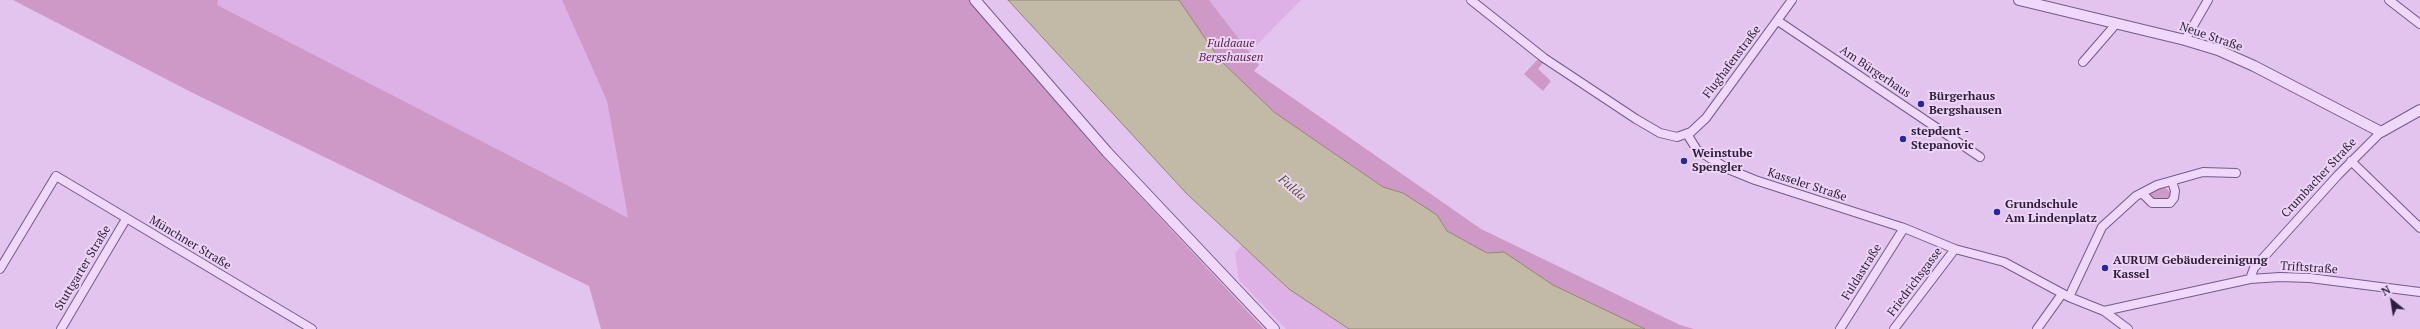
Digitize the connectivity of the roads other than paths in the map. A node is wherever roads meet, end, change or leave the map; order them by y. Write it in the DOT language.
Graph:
graph roads {
  1 [pos="975,0"];
  2 [pos="1471,0"];
  3 [pos="2020,0"];
  4 [pos="2208,0"];
  5 [pos="2389,0"];
  6 [pos="1790,1"];
  7 [pos="1778,22"];
  8 [pos="2116,24"];
  9 [pos="2420,24"];
  10 [pos="2185,40"];
  11 [pos="2083,62"];
  12 [pos="2420,110"];
  13 [pos="2381,132"];
  14 [pos="1688,134"];
  15 [pos="1980,157"];
  16 [pos="2351,161"];
  17 [pos="2236,173"];
  18 [pos="2172,181"];
  19 [pos="2142,193"];
  20 [pos="126,219"];
  21 [pos="1904,228"];
  22 [pos="2420,228"];
  23 [pos="1955,249"];
  24 [pos="0,269"];
  25 [pos="2250,279"];
  26 [pos="2420,292"];
  27 [pos="2065,296"];
  28 [pos="2104,311"];
  29 [pos="60,329"];
  30 [pos="312,329"];
  31 [pos="1274,329"];
  32 [pos="1840,329"];
  33 [pos="1894,329"];
  34 [pos="2037,329"];
  35 [pos="2128,329"];
  1 -- 31 [label="street"];
  2 -- 14 [label="street"];
  3 -- 8 [label="street, Neue Straße"];
  4 -- 10 [label="street"];
  5 -- 9 [label="street"];
  6 -- 7 [label="street, Flughafenstraße"];
  7 -- 14 [label="street, Flughafenstraße"];
  7 -- 15 [label="street, Am Bürgerhaus"];
  8 -- 10 [label="street, Neue Straße"];
  8 -- 11 [label="street"];
  10 -- 13 [label="street, Neue Straße"];
  12 -- 13 [label="street, Crumbacher Straße"];
  13 -- 16 [label="street, Crumbacher Straße"];
  14 -- 21 [label="street, Kasseler Straße"];
  16 -- 22 [label="street"];
  16 -- 25 [label="street, Crumbacher Straße"];
  17 -- 18 [label="street"];
  18 -- 19 [label="street"];
  18 -- 19 [label="street"];
  19 -- 27 [label="street"];
  20 -- 24 [label="street, Münchner Straße"];
  20 -- 29 [label="street, Stuttgarter Straße"];
  20 -- 30 [label="street, Münchner Straße"];
  21 -- 23 [label="street, Kasseler Straße"];
  21 -- 32 [label="street, Fuldastraße"];
  23 -- 27 [label="street, Kasseler Straße"];
  23 -- 33 [label="street, Friedrichsgasse"];
  25 -- 26 [label="street, Triftstraße"];
  25 -- 28 [label="street, Triftstraße"];
  27 -- 28 [label="street, Kasseler Straße"];
  27 -- 34 [label="street"];
  28 -- 35 [label="street"];
}
